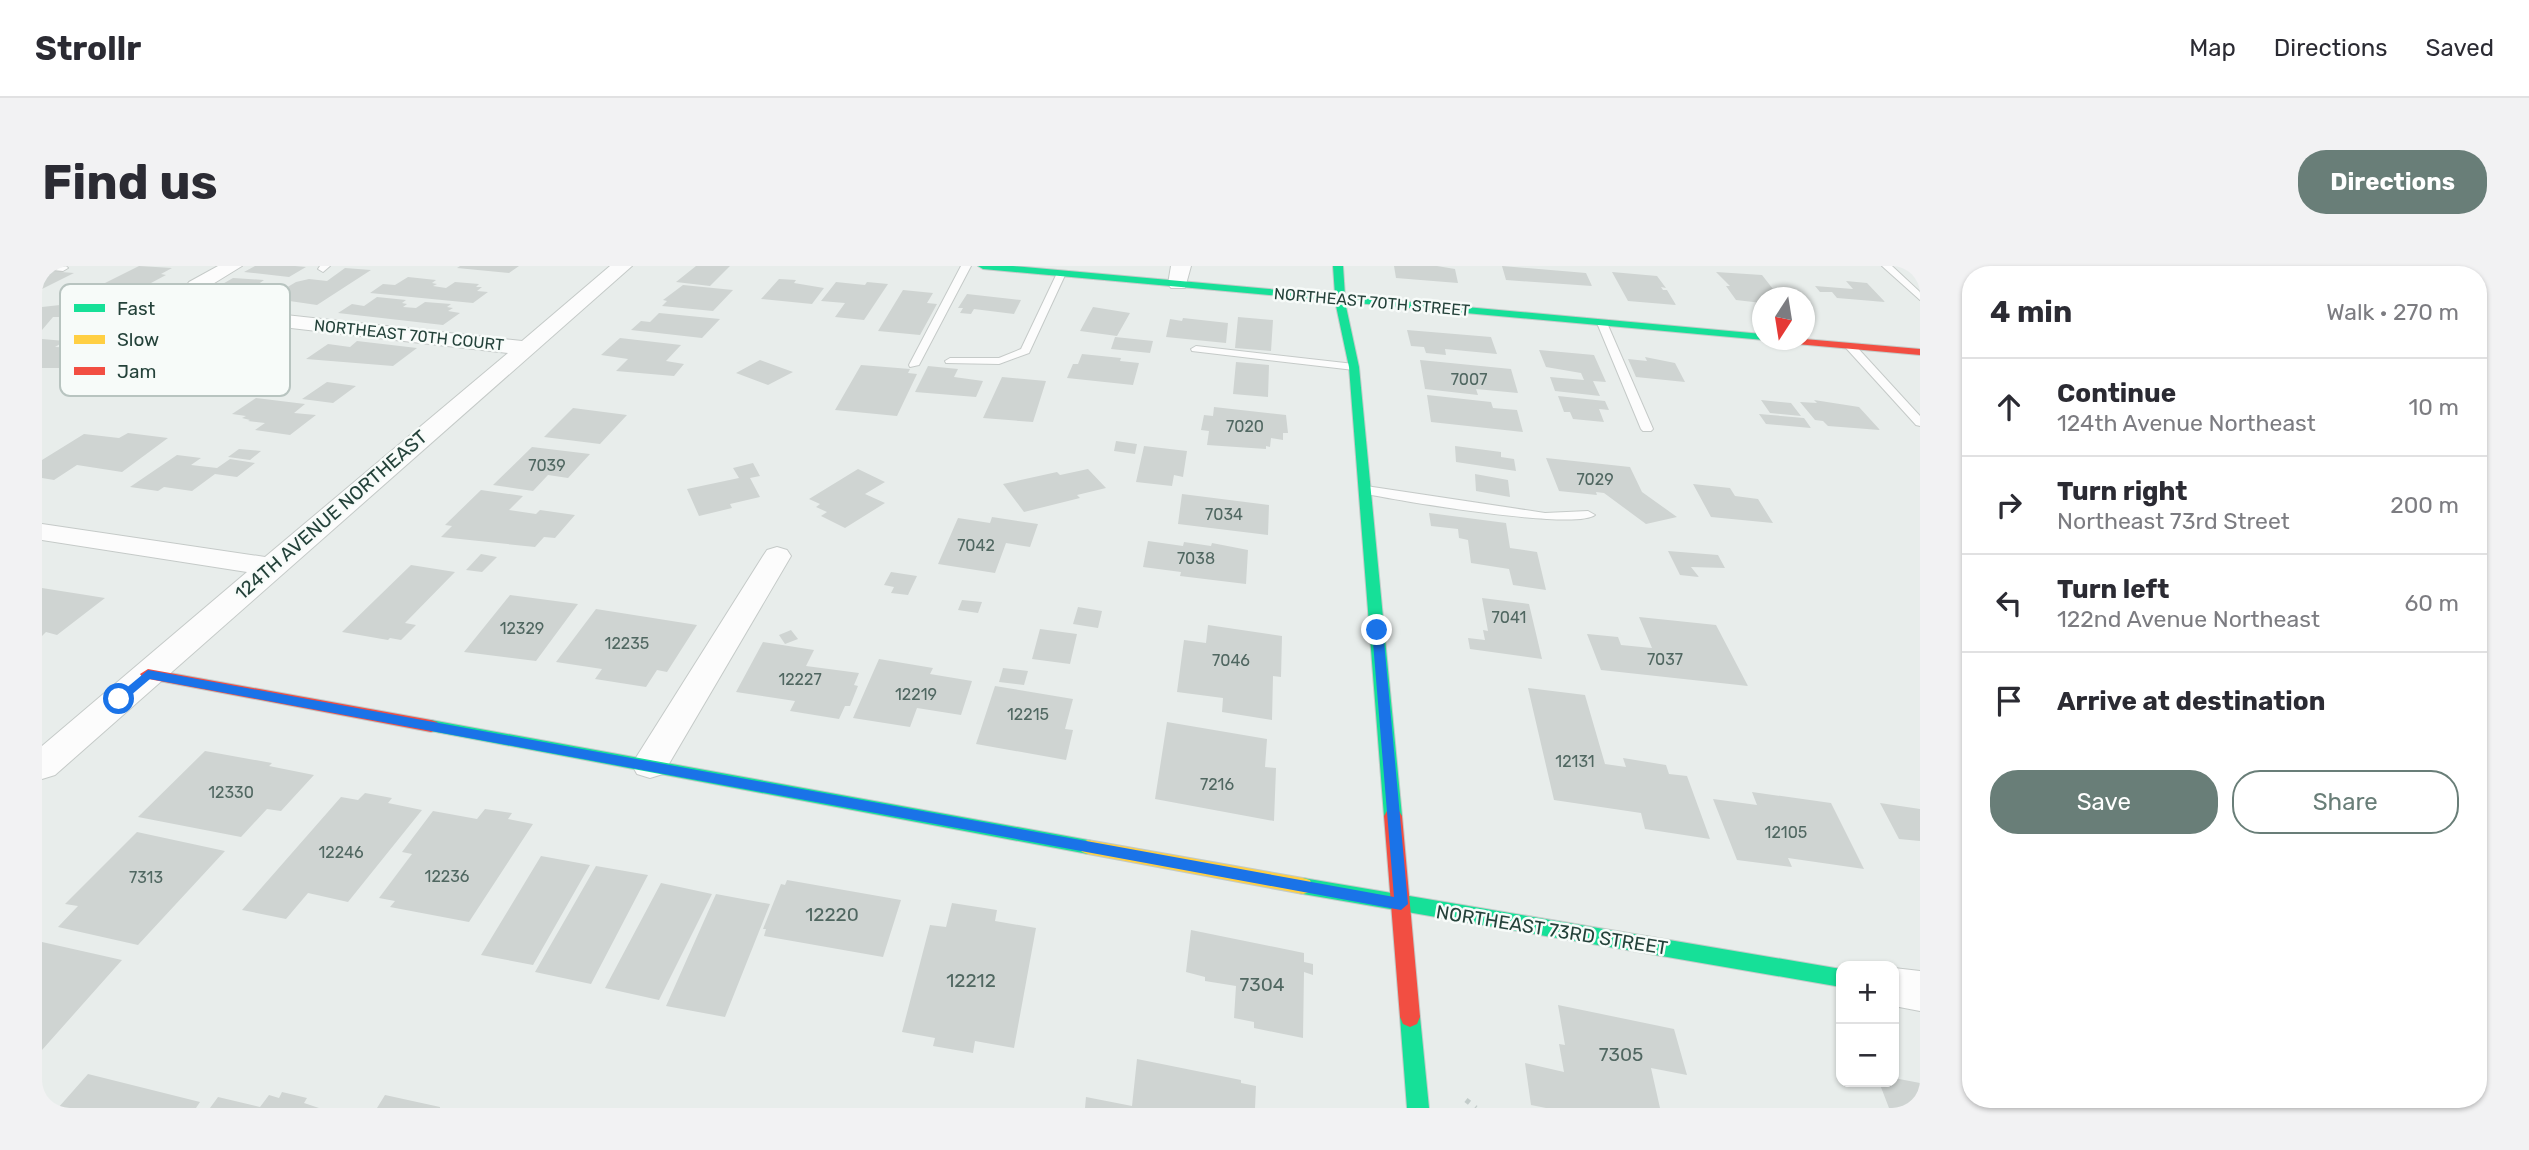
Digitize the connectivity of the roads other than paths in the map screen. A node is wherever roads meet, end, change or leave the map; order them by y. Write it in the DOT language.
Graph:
graph roads {
  1 [pos="43,266"];
  2 [pos="232,266"];
  3 [pos="622,266"];
  4 [pos="966,266"];
  5 [pos="982,266"];
  6 [pos="1338,266"];
  7 [pos="1887,266"];
  8 [pos="63,268"];
  9 [pos="1061,273"];
  10 [pos="1180,275"];
  11 [pos="200,284"];
  12 [pos="1920,297"];
  13 [pos="1341,299"];
  14 [pos="290,322"];
  15 [pos="1602,323"];
  16 [pos="1752,336"];
  17 [pos="1815,343"];
  18 [pos="1850,346"];
  19 [pos="526,348"];
  20 [pos="1196,349"];
  21 [pos="1920,352"];
  22 [pos="950,361"];
  23 [pos="914,365"];
  24 [pos="1354,367"];
  25 [pos="1920,423"];
  26 [pos="1647,429"];
  27 [pos="1366,490"];
  28 [pos="1588,515"];
  29 [pos="42,532"];
  30 [pos="777,556"];
  31 [pos="271,567"];
  32 [pos="148,674"];
  33 [pos="650,765"];
  34 [pos="42,766"];
  35 [pos="1401,904"];
  36 [pos="1836,977"];
  37 [pos="1899,988"];
  38 [pos="1920,991"];
  39 [pos="1418,1108"];
  1 -- 8 [label="lane"];
  2 -- 11 [label="street"];
  3 -- 19 [label="street, 124TH AVENUE NORTHEAST"];
  4 -- 23 [label="lane"];
  5 -- 9 [label="street, NORTHEAST 70TH STREET"];
  6 -- 13 [label="street"];
  7 -- 12 [label="lane"];
  9 -- 10 [label="street, NORTHEAST 70TH STREET"];
  9 -- 22 [label="lane"];
  10 -- 13 [label="street, NORTHEAST 70TH STREET"];
  13 -- 15 [label="street, NORTHEAST 70TH STREET"];
  13 -- 24 [label="street"];
  14 -- 19 [label="street, NORTHEAST 70TH COURT"];
  15 -- 16 [label="street, NORTHEAST 70TH STREET"];
  15 -- 26 [label="lane"];
  17 -- 18 [label="street"];
  18 -- 21 [label="street"];
  18 -- 25 [label="lane"];
  19 -- 31 [label="street, 124TH AVENUE NORTHEAST"];
  20 -- 24 [label="lane"];
  24 -- 27 [label="street"];
  27 -- 28 [label="lane"];
  27 -- 35 [label="street"];
  29 -- 31 [label="street"];
  30 -- 33 [label="street"];
  31 -- 32 [label="street, 124TH AVENUE NORTHEAST"];
  32 -- 33 [label="street, NORTHEAST 73RD STREET"];
  32 -- 34 [label="street, 124TH AVENUE NORTHEAST"];
  33 -- 35 [label="street, NORTHEAST 73RD STREET"];
  35 -- 36 [label="street, NORTHEAST 73RD STREET"];
  35 -- 39 [label="street"];
  37 -- 38 [label="street"];
}
